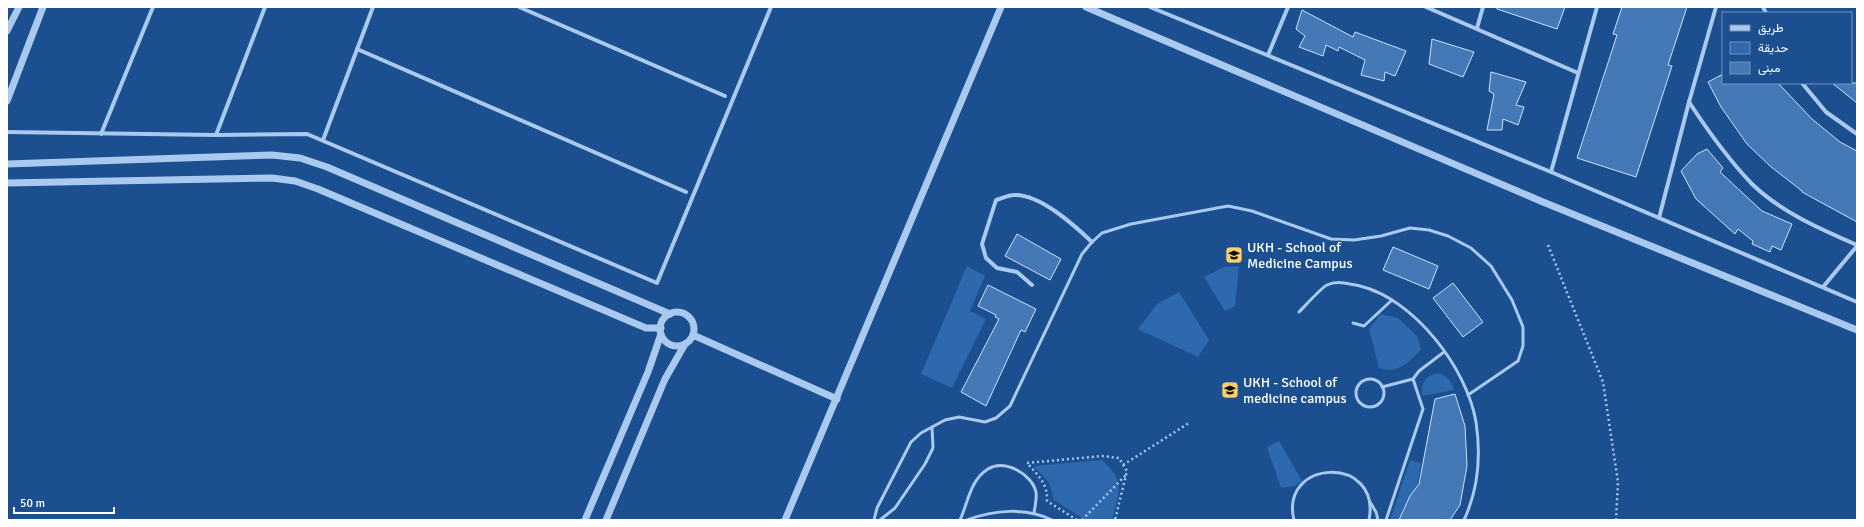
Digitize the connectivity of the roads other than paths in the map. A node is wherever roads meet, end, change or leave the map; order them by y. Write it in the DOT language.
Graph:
graph roads {
  1 [pos="19,7"];
  2 [pos="43,7"];
  3 [pos="154,7"];
  4 [pos="265,7"];
  5 [pos="373,7"];
  6 [pos="519,7"];
  7 [pos="771,7"];
  8 [pos="1002,7"];
  9 [pos="1086,7"];
  10 [pos="1150,7"];
  11 [pos="1288,7"];
  12 [pos="1426,7"];
  13 [pos="1483,7"];
  14 [pos="1597,7"];
  15 [pos="1716,7"];
  16 [pos="1477,28"];
  17 [pos="7,31"];
  18 [pos="357,49"];
  19 [pos="1268,55"];
  20 [pos="1578,73"];
  21 [pos="1803,84"];
  22 [pos="725,96"];
  23 [pos="7,100"];
  24 [pos="1689,102"];
  25 [pos="7,132"];
  26 [pos="101,134"];
  27 [pos="1857,134"];
  28 [pos="216,135"];
  29 [pos="324,140"];
  30 [pos="7,164"];
  31 [pos="1551,172"];
  32 [pos="7,183"];
  33 [pos="686,192"];
  34 [pos="1659,218"];
  35 [pos="1092,242"];
  36 [pos="1857,246"];
  37 [pos="1032,285"];
  38 [pos="1823,287"];
  39 [pos="1392,300"];
  40 [pos="1857,302"];
  41 [pos="1299,312"];
  42 [pos="670,314"];
  43 [pos="1353,323"];
  44 [pos="1857,330"];
  45 [pos="661,331"];
  46 [pos="693,336"];
  47 [pos="685,344"];
  48 [pos="1444,352"];
  49 [pos="1412,380"];
  50 [pos="1382,387"];
  51 [pos="1468,395"];
  52 [pos="838,399"];
  53 [pos="932,427"];
  54 [pos="1369,500"];
  55 [pos="1034,513"];
  56 [pos="585,520"];
  57 [pos="606,520"];
  58 [pos="785,520"];
  59 [pos="874,520"];
  60 [pos="880,520"];
  61 [pos="960,520"];
  62 [pos="967,520"];
  63 [pos="1052,520"];
  64 [pos="1294,520"];
  65 [pos="1369,520"];
  66 [pos="1378,520"];
  67 [pos="1386,520"];
  68 [pos="1464,520"];
  1 -- 17 [label="street"];
  2 -- 23 [label="street"];
  3 -- 26 [label="street"];
  4 -- 28 [label="street"];
  5 -- 18 [label="street"];
  6 -- 22 [label="street"];
  7 -- 29 [label="street"];
  8 -- 52 [label="street"];
  9 -- 44 [label="street"];
  10 -- 19 [label="street"];
  11 -- 19 [label="street"];
  12 -- 16 [label="street"];
  13 -- 16 [label="street"];
  14 -- 20 [label="street"];
  15 -- 24 [label="street"];
  16 -- 20 [label="street"];
  18 -- 29 [label="street"];
  18 -- 33 [label="street"];
  19 -- 31 [label="street"];
  20 -- 31 [label="street"];
  21 -- 27 [label="street"];
  24 -- 34 [label="street"];
  24 -- 36 [label="street"];
  25 -- 26 [label="street"];
  26 -- 28 [label="street"];
  28 -- 29 [label="street"];
  30 -- 42 [label="street"];
  31 -- 34 [label="street"];
  32 -- 45 [label="street"];
  34 -- 38 [label="street"];
  35 -- 37 [label="street"];
  35 -- 51 [label="lane"];
  35 -- 53 [label="lane"];
  36 -- 38 [label="street"];
  38 -- 40 [label="street"];
  39 -- 41 [label="lane"];
  39 -- 43 [label="lane"];
  39 -- 48 [label="lane"];
  42 -- 45 [label="street"];
  42 -- 46 [label="street"];
  45 -- 47 [label="street"];
  45 -- 56 [label="street"];
  46 -- 47 [label="street"];
  46 -- 52 [label="street"];
  47 -- 57 [label="street"];
  48 -- 49 [label="lane"];
  48 -- 51 [label="lane"];
  49 -- 50 [label="lane"];
  49 -- 67 [label="lane"];
  50 -- 50 [label="lane"];
  51 -- 68 [label="lane"];
  52 -- 58 [label="street"];
  53 -- 59 [label="lane"];
  53 -- 60 [label="lane"];
  54 -- 64 [label="lane"];
  54 -- 65 [label="lane"];
  54 -- 66 [label="lane"];
  55 -- 61 [label="lane"];
  55 -- 62 [label="lane"];
  55 -- 63 [label="lane"];
}
